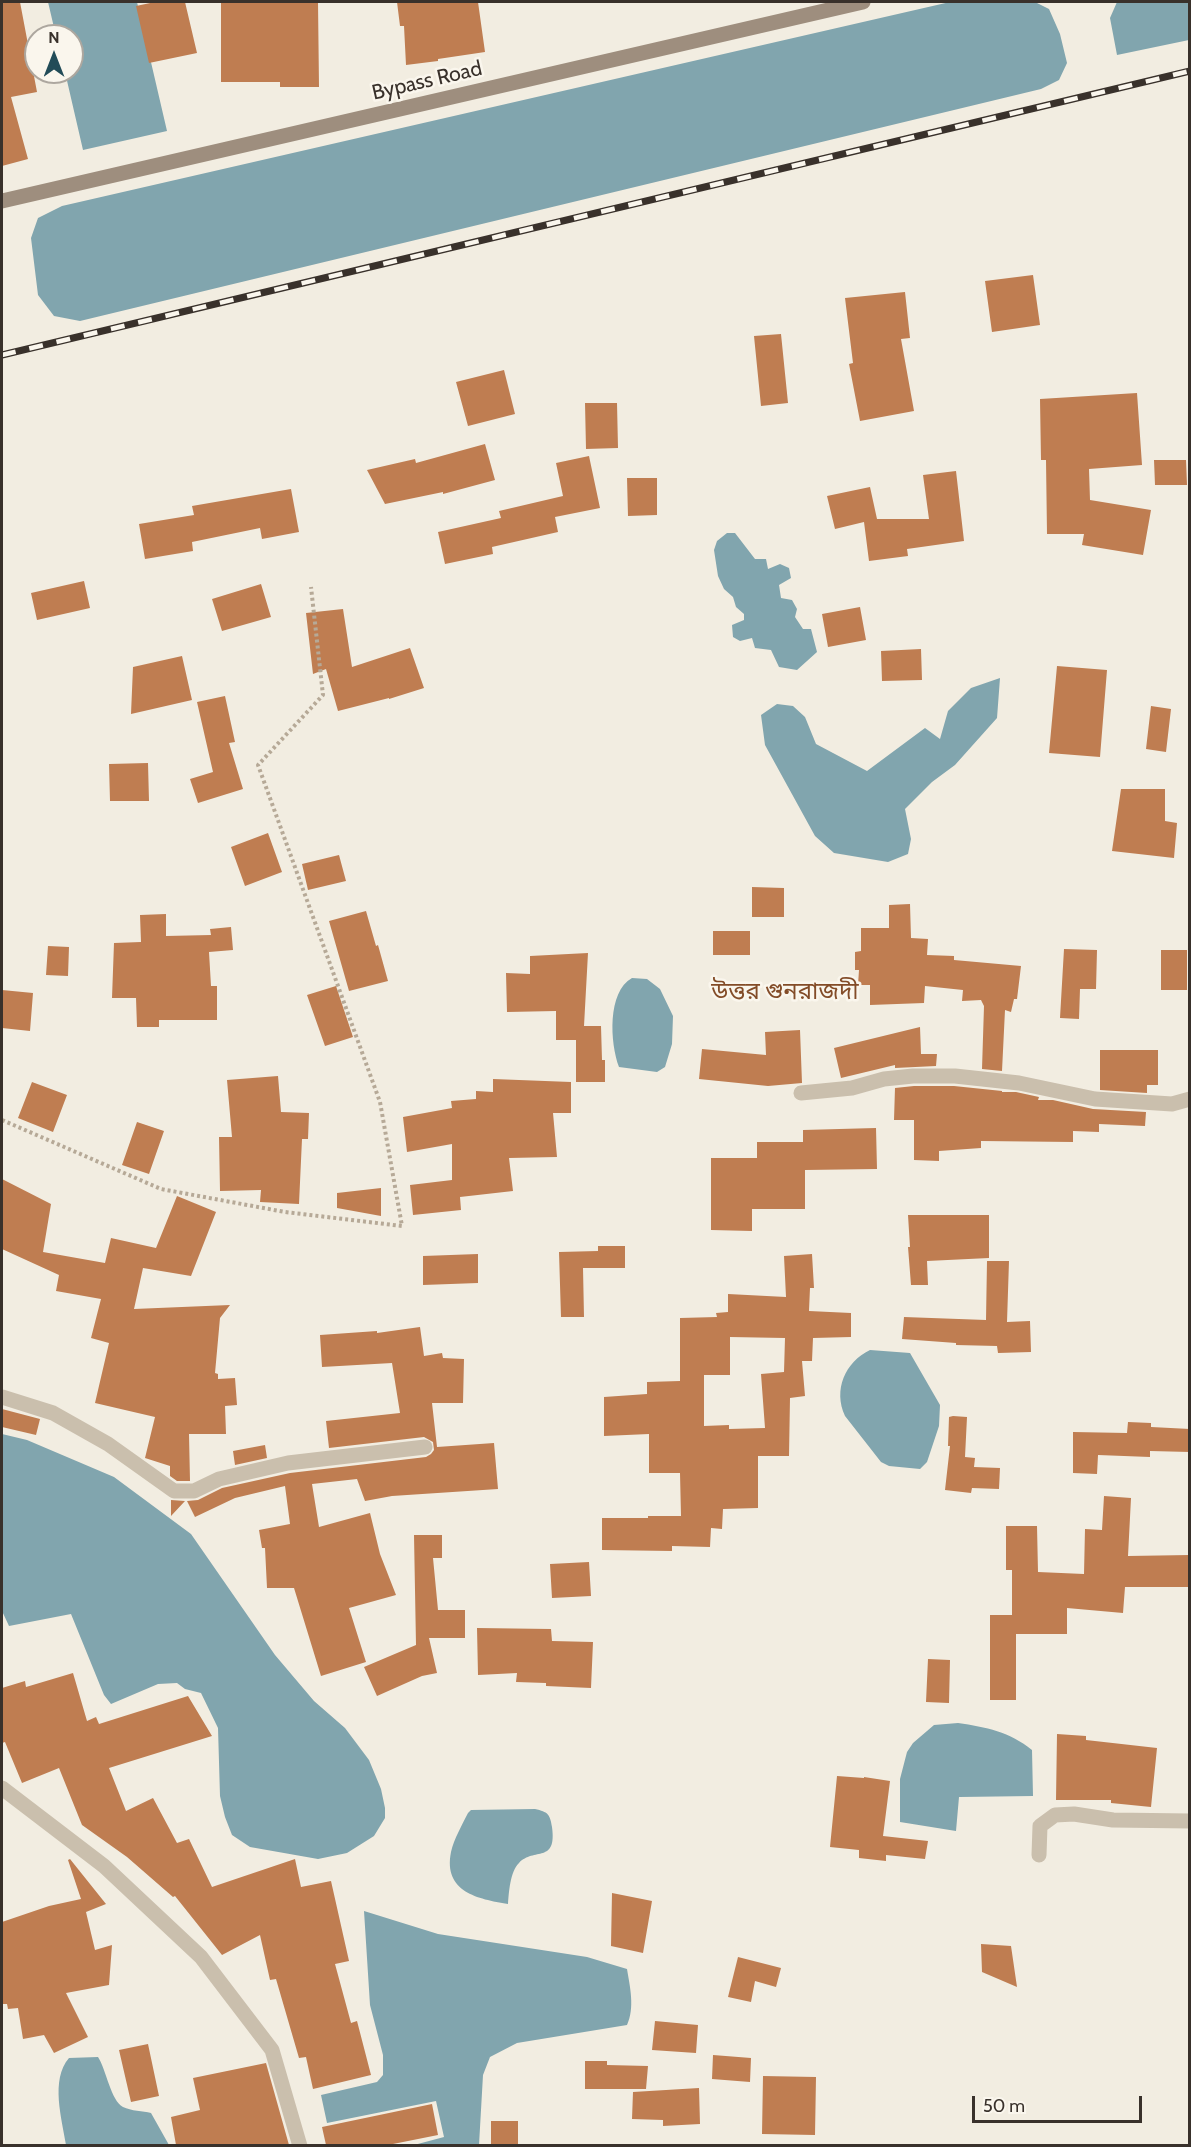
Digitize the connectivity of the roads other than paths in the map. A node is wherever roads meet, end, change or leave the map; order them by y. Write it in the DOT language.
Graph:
graph roads {
  1 [pos="863,2"];
  2 [pos="2,201"];
  3 [pos="801,1093"];
  4 [pos="1190,1100"];
  5 [pos="2,1397"];
  6 [pos="425,1447"];
  7 [pos="2,1788"];
  8 [pos="1190,1821"];
  9 [pos="1039,1855"];
  10 [pos="300,2145"];
  1 -- 2 [label="street, Bypass Road"];
  3 -- 4 [label="street"];
  5 -- 6 [label="street"];
  7 -- 10 [label="street"];
  8 -- 9 [label="street"];
}
